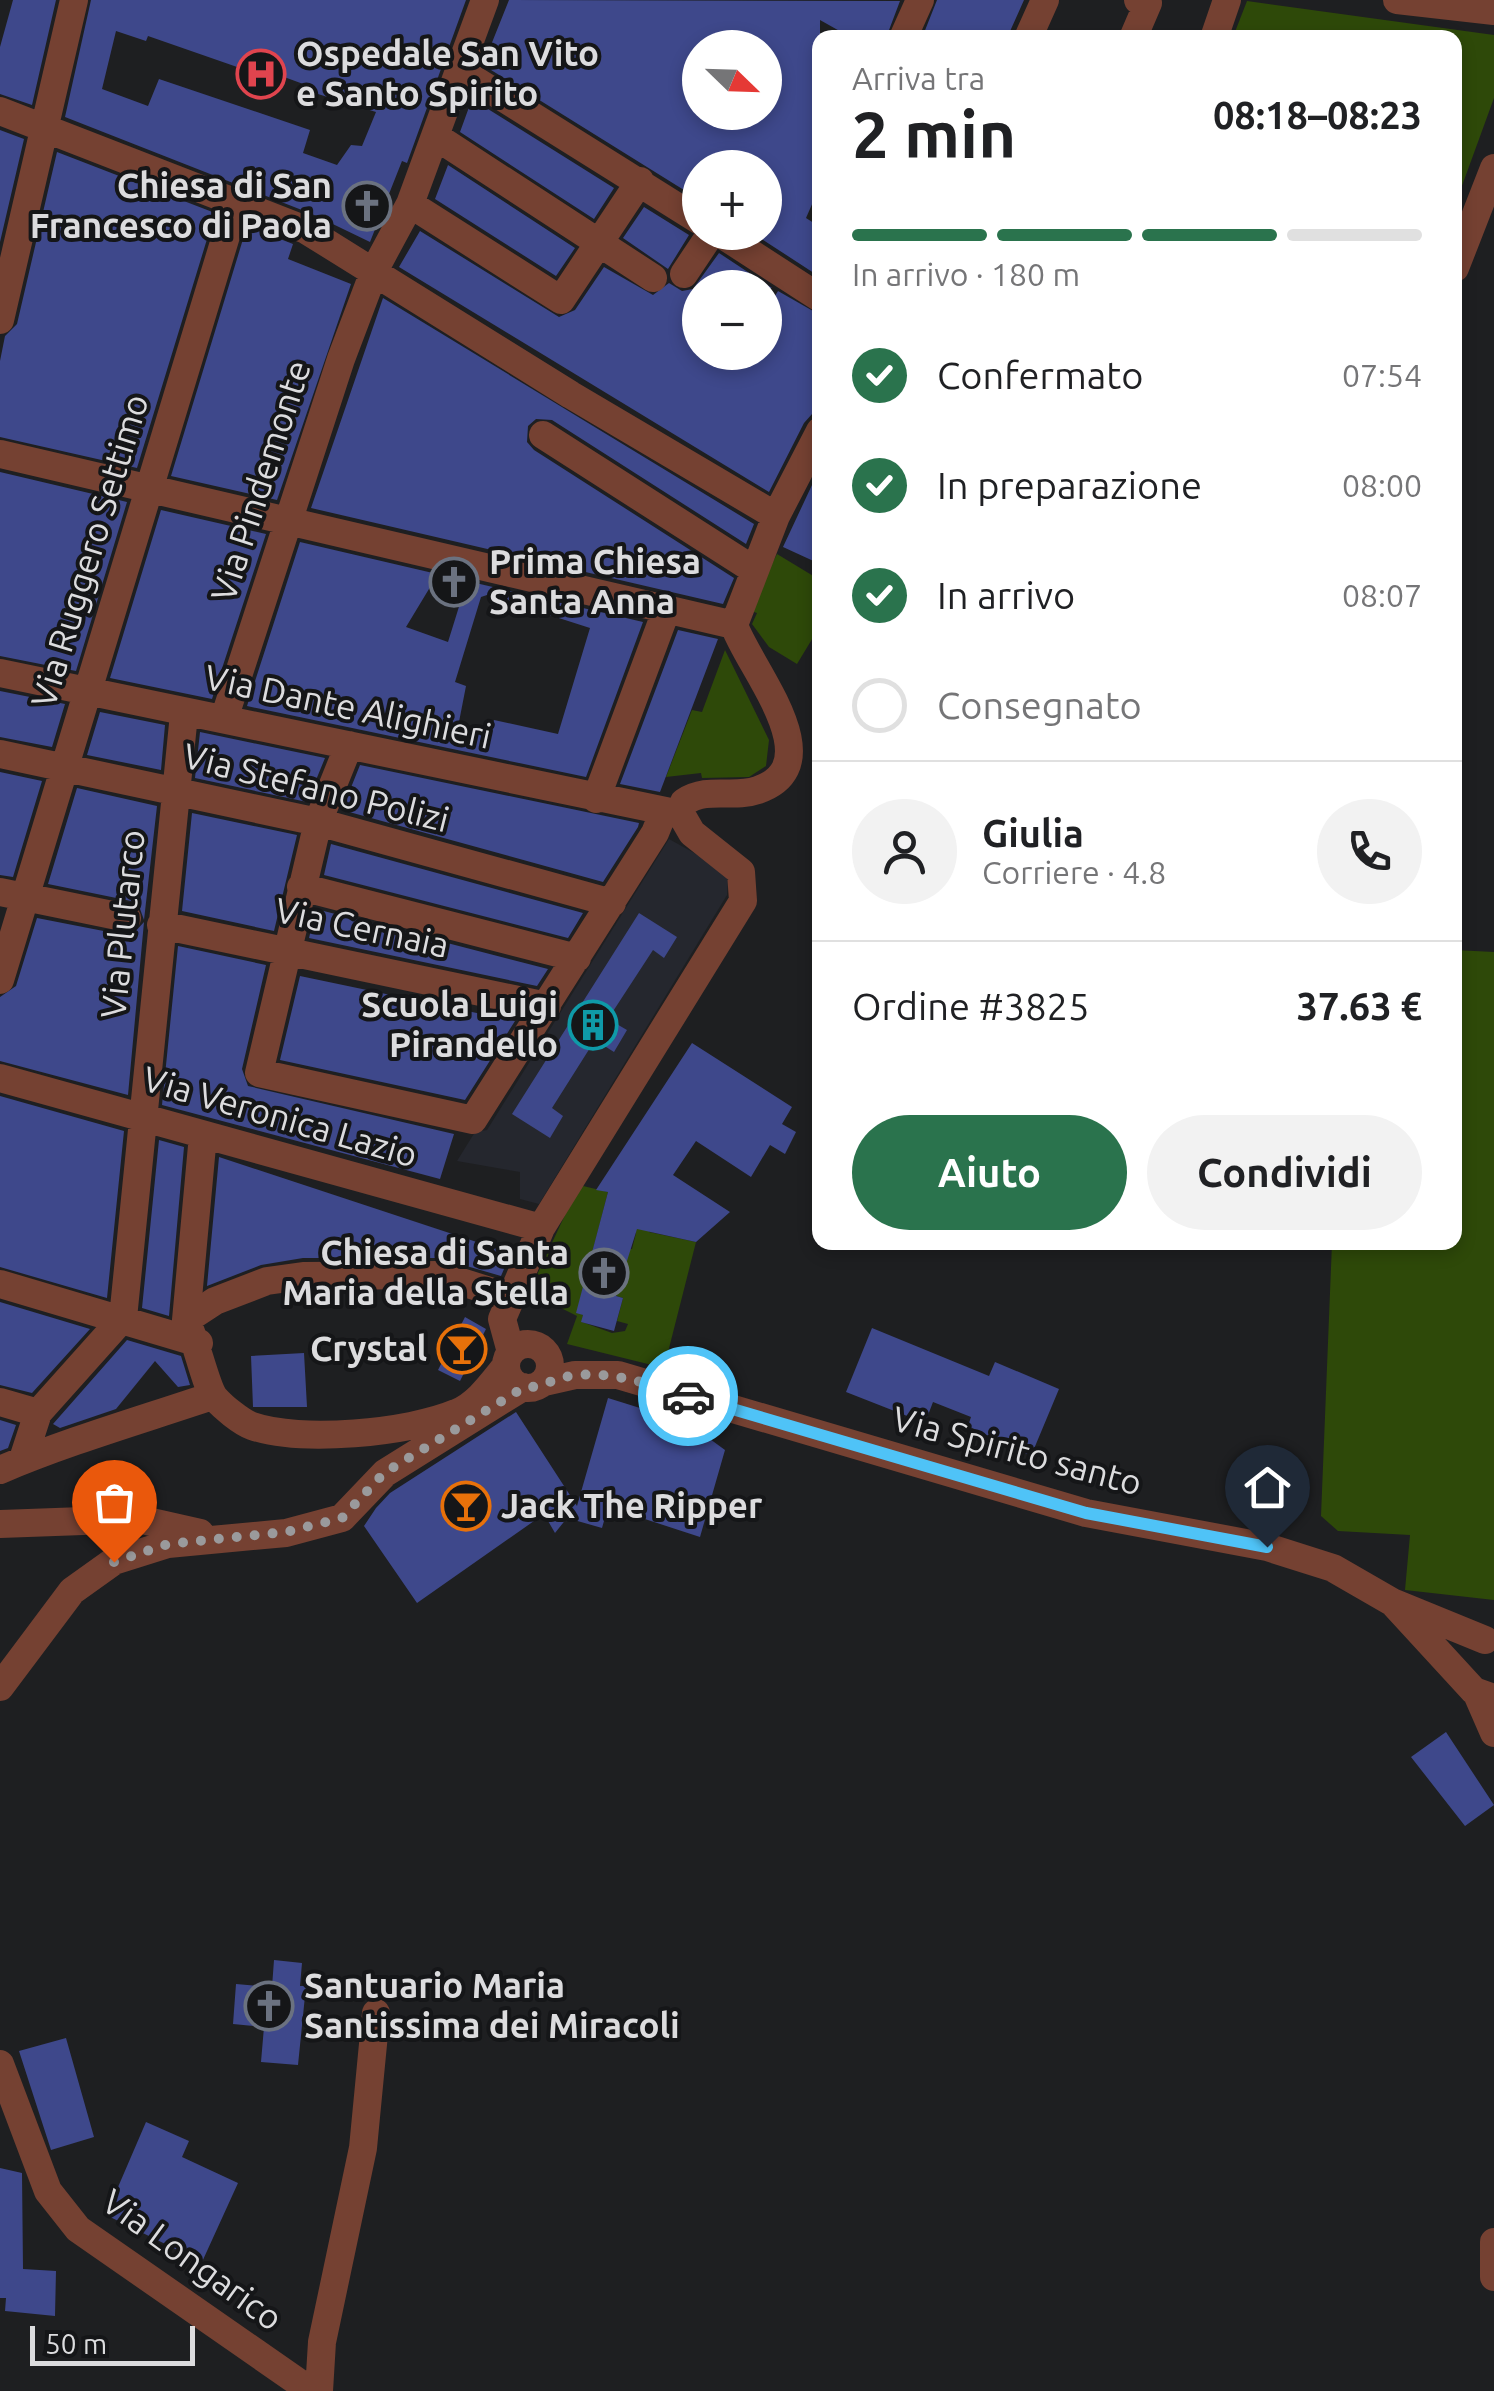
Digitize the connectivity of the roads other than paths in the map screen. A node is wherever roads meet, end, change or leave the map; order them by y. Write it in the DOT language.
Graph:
graph roads {
  1 [pos="74,0"];
  2 [pos="485,0"];
  3 [pos="920,0"];
  4 [pos="1045,0"];
  5 [pos="1138,0"];
  6 [pos="1227,0"];
  7 [pos="1397,0"];
  8 [pos="1494,10"];
  9 [pos="907,30"];
  10 [pos="1032,30"];
  11 [pos="1137,30"];
  12 [pos="1217,30"];
  13 [pos="459,70"];
  14 [pos="0,112"];
  15 [pos="44,128"];
  16 [pos="435,136"];
  17 [pos="1494,168"];
  18 [pos="640,181"];
  19 [pos="236,203"];
  20 [pos="410,204"];
  21 [pos="682,209"];
  22 [pos="599,242"];
  23 [pos="744,250"];
  24 [pos="1462,250"];
  25 [pos="375,269"];
  26 [pos="653,278"];
  27 [pos="812,293"];
  28 [pos="0,320"];
  29 [pos="543,436"];
  30 [pos="812,446"];
  31 [pos="0,454"];
  32 [pos="151,487"];
  33 [pos="776,516"];
  34 [pos="285,520"];
  35 [pos="754,570"];
  36 [pos="666,610"];
  37 [pos="734,625"];
  38 [pos="0,673"];
  39 [pos="86,691"];
  40 [pos="224,720"];
  41 [pos="183,724"];
  42 [pos="350,744"];
  43 [pos="0,754"];
  44 [pos="63,765"];
  45 [pos="174,790"];
  46 [pos="596,799"];
  47 [pos="673,812"];
  48 [pos="318,822"];
  49 [pos="301,887"];
  50 [pos="12,894"];
  51 [pos="612,903"];
  52 [pos="127,918"];
  53 [pos="161,925"];
  54 [pos="288,949"];
  55 [pos="576,958"];
  56 [pos="0,980"];
  57 [pos="547,1006"];
  58 [pos="0,1078"];
  59 [pos="142,1117"];
  60 [pos="203,1135"];
  61 [pos="540,1228"];
  62 [pos="0,1284"];
  63 [pos="513,1289"];
  64 [pos="122,1318"];
  65 [pos="192,1331"];
  66 [pos="527,1364"];
  67 [pos="212,1396"];
  68 [pos="0,1402"];
  69 [pos="38,1412"];
  70 [pos="12,1463"];
  71 [pos="0,1524"];
  72 [pos="226,1536"];
  73 [pos="1392,1602"];
  74 [pos="1490,1639"];
  75 [pos="0,1687"];
  76 [pos="1480,1692"];
  77 [pos="1494,1734"];
  78 [pos="376,2013"];
  79 [pos="0,2064"];
  80 [pos="1494,2242"];
  81 [pos="1494,2278"];
  82 [pos="315,2391"];
  1 -- 15 [label="street"];
  2 -- 13 [label="street, Via Pindemonte"];
  3 -- 9 [label="street"];
  4 -- 10 [label="street"];
  5 -- 11 [label="street"];
  6 -- 12 [label="street"];
  7 -- 8 [label="street"];
  13 -- 16 [label="street, Via Pindemonte"];
  13 -- 18 [label="street"];
  14 -- 15 [label="street"];
  15 -- 19 [label="street"];
  15 -- 28 [label="street"];
  16 -- 20 [label="street, Via Pindemonte"];
  16 -- 22 [label="street"];
  17 -- 24 [label="street"];
  18 -- 21 [label="street"];
  18 -- 22 [label="street"];
  19 -- 25 [label="street"];
  19 -- 32 [label="street, Via Ruggero Settimo"];
  20 -- 22 [label="street"];
  20 -- 25 [label="street, Via Pindemonte"];
  22 -- 26 [label="street"];
  23 -- 27 [label="street"];
  25 -- 33 [label="street"];
  25 -- 34 [label="street, Via Pindemonte"];
  29 -- 35 [label="street"];
  30 -- 33 [label="street"];
  31 -- 32 [label="street"];
  32 -- 34 [label="street"];
  32 -- 39 [label="street, Via Ruggero Settimo"];
  33 -- 35 [label="street"];
  34 -- 36 [label="street"];
  34 -- 40 [label="street, Via Pindemonte"];
  35 -- 37 [label="street"];
  36 -- 37 [label="street"];
  36 -- 46 [label="street"];
  37 -- 47 [label="street"];
  38 -- 39 [label="street, Via Dante Alighieri"];
  39 -- 40 [label="street, Via Dante Alighieri"];
  39 -- 44 [label="street, Via Ruggero Settimo"];
  40 -- 42 [label="street, Via Dante Alighieri"];
  41 -- 45 [label="street, Via Plutarco"];
  42 -- 46 [label="street, Via Dante Alighieri"];
  42 -- 48 [label="street"];
  43 -- 44 [label="street, Via Stefano Polizi"];
  44 -- 45 [label="street, Via Stefano Polizi"];
  44 -- 50 [label="street, Via Ruggero Settimo"];
  45 -- 48 [label="street, Via Stefano Polizi"];
  45 -- 53 [label="street, Via Plutarco"];
  46 -- 47 [label="street, Via Dante Alighieri"];
  47 -- 51 [label="street"];
  47 -- 61 [label="street"];
  48 -- 49 [label="street"];
  48 -- 51 [label="street, Via Stefano Polizi"];
  49 -- 54 [label="street"];
  49 -- 55 [label="street"];
  50 -- 52 [label="street"];
  50 -- 56 [label="street, Via Ruggero Settimo"];
  51 -- 55 [label="street"];
  53 -- 54 [label="street, Via Cernaia"];
  53 -- 59 [label="street, Via Plutarco"];
  54 -- 57 [label="street, Via Cernaia"];
  54 -- 57 [label="street"];
  55 -- 57 [label="street"];
  58 -- 59 [label="street, Via Veronica Lazio"];
  59 -- 60 [label="street, Via Veronica Lazio"];
  59 -- 64 [label="street, Via Plutarco"];
  60 -- 61 [label="street, Via Veronica Lazio"];
  60 -- 65 [label="street"];
  61 -- 63 [label="street"];
  62 -- 64 [label="street"];
  63 -- 65 [label="street"];
  63 -- 66 [label="street"];
  64 -- 65 [label="street"];
  64 -- 69 [label="street"];
  65 -- 67 [label="street"];
  66 -- 67 [label="street"];
  66 -- 72 [label="street"];
  66 -- 73 [label="street, Via Spirito santo"];
  67 -- 70 [label="street"];
  68 -- 69 [label="street"];
  69 -- 70 [label="street"];
  71 -- 72 [label="street"];
  72 -- 75 [label="street"];
  73 -- 74 [label="street, Via Spirito santo"];
  73 -- 76 [label="street, Via Spirito santo"];
  74 -- 76 [label="street"];
  76 -- 77 [label="street, Via Spirito santo"];
  78 -- 82 [label="street, Via Longarico"];
  79 -- 82 [label="street, Via Longarico"];
  80 -- 81 [label="street"];
}
